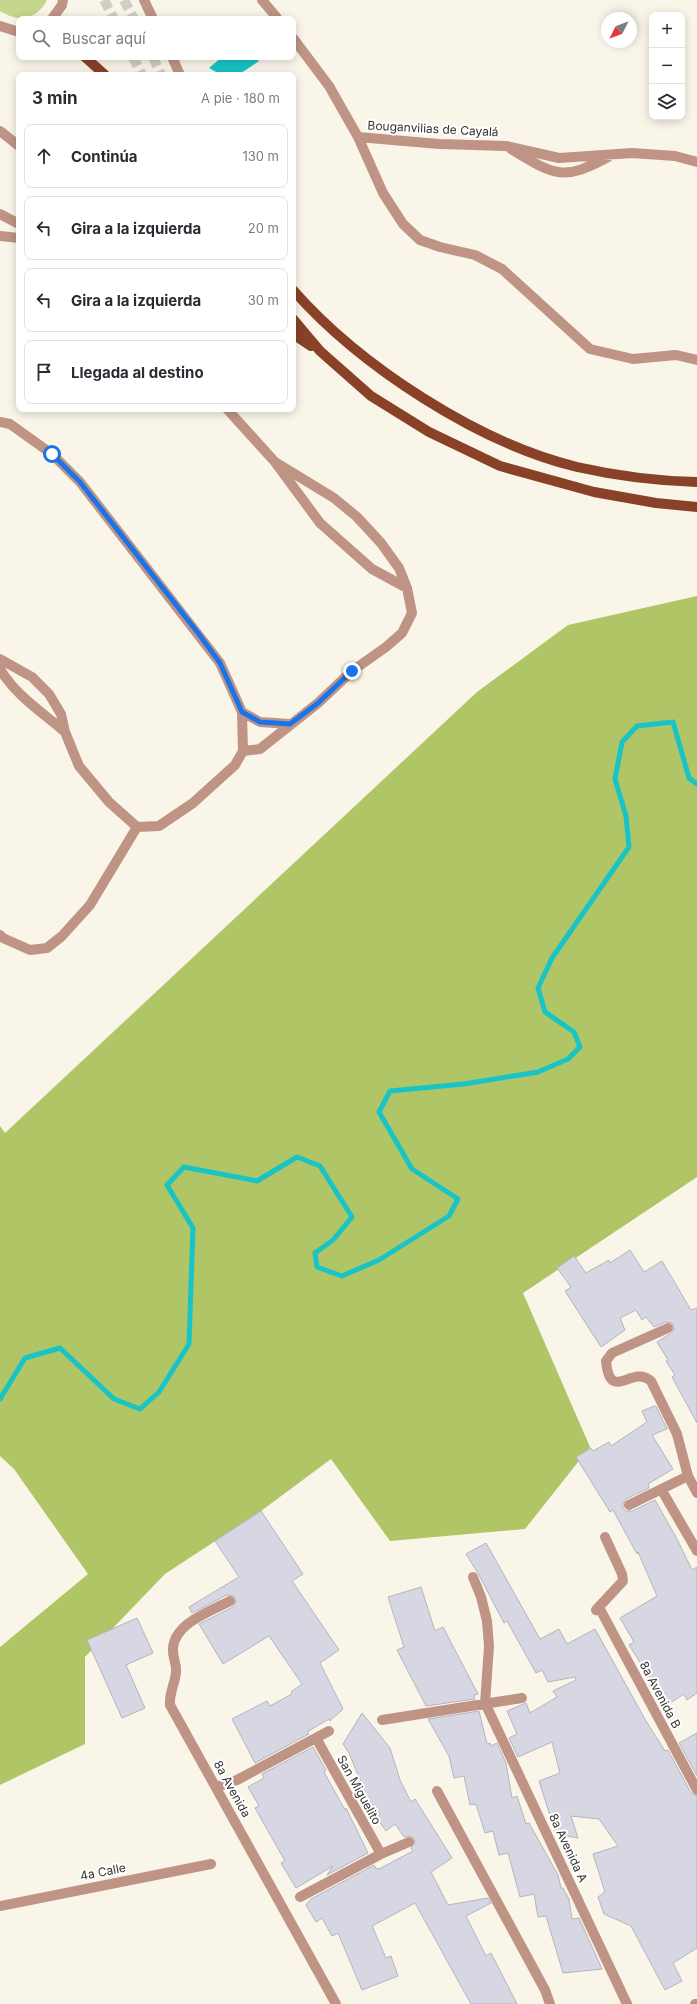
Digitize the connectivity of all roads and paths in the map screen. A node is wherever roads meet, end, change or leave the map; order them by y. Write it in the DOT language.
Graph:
graph roads {
  1 [pos="63,0"];
  2 [pos="144,0"];
  3 [pos="262,0"];
  4 [pos="54,16"];
  5 [pos="152,16"];
  6 [pos="275,16"];
  7 [pos="1,28"];
  8 [pos="16,31"];
  9 [pos="296,42"];
  10 [pos="88,60"];
  11 [pos="173,60"];
  12 [pos="102,72"];
  13 [pos="179,72"];
  14 [pos="0,131"];
  15 [pos="358,137"];
  16 [pos="16,144"];
  17 [pos="506,146"];
  18 [pos="609,156"];
  19 [pos="697,162"];
  20 [pos="0,214"];
  21 [pos="16,222"];
  22 [pos="0,236"];
  23 [pos="16,238"];
  24 [pos="296,293"];
  25 [pos="296,323"];
  26 [pos="296,336"];
  27 [pos="320,351"];
  28 [pos="697,360"];
  29 [pos="230,412"];
  30 [pos="0,422"];
  31 [pos="275,462"];
  32 [pos="697,482"];
  33 [pos="697,507"];
  34 [pos="407,588"];
  35 [pos="0,659"];
  36 [pos="0,669"];
  37 [pos="242,712"];
  38 [pos="290,724"];
  39 [pos="65,732"];
  40 [pos="243,751"];
  41 [pos="137,827"];
  42 [pos="0,935"];
  43 [pos="668,1328"];
  44 [pos="688,1476"];
  45 [pos="661,1490"];
  46 [pos="697,1492"];
  47 [pos="629,1505"];
  48 [pos="604,1537"];
  49 [pos="697,1551"];
  50 [pos="473,1577"];
  51 [pos="230,1601"];
  52 [pos="522,1698"];
  53 [pos="485,1703"];
  54 [pos="382,1720"];
  55 [pos="329,1731"];
  56 [pos="316,1738"];
  57 [pos="216,1787"];
  58 [pos="697,1790"];
  59 [pos="437,1792"];
  60 [pos="409,1842"];
  61 [pos="381,1854"];
  62 [pos="211,1864"];
  63 [pos="300,1897"];
  64 [pos="0,1906"];
  65 [pos="336,2004"];
  66 [pos="550,2004"];
  67 [pos="627,2004"];
  1 -- 4 [label="street"];
  2 -- 5 [label="street"];
  3 -- 6 [label="street"];
  7 -- 8 [label="street"];
  9 -- 15 [label="street, Bouganvilias de Cayalá"];
  10 -- 12 [label="main road"];
  11 -- 13 [label="street"];
  14 -- 16 [label="street"];
  15 -- 17 [label="street, Bouganvilias de Cayalá"];
  15 -- 28 [label="street, Bouganvilias de Cayalá"];
  17 -- 18 [label="street, Bouganvilias de Cayalá"];
  17 -- 18 [label="street, Bouganvilias de Cayalá"];
  18 -- 19 [label="street, Bouganvilias de Cayalá"];
  20 -- 21 [label="street"];
  22 -- 23 [label="street"];
  24 -- 32 [label="main road"];
  25 -- 27 [label="main road"];
  26 -- 27 [label="main road"];
  27 -- 33 [label="main road"];
  29 -- 31 [label="street"];
  30 -- 37 [label="street"];
  31 -- 34 [label="street"];
  31 -- 34 [label="street"];
  34 -- 38 [label="street"];
  35 -- 39 [label="street"];
  36 -- 39 [label="street"];
  37 -- 38 [label="street"];
  37 -- 40 [label="street"];
  38 -- 40 [label="street"];
  39 -- 41 [label="street"];
  40 -- 41 [label="street"];
  41 -- 42 [label="street"];
  43 -- 44 [label="street"];
  44 -- 45 [label="street"];
  44 -- 46 [label="street"];
  45 -- 47 [label="street"];
  45 -- 49 [label="street"];
  48 -- 58 [label="street, 8a Avenida B"];
  50 -- 53 [label="street"];
  51 -- 57 [label="street, 8a Avenida"];
  52 -- 53 [label="street"];
  53 -- 54 [label="street"];
  53 -- 67 [label="street, 8a Avenida A"];
  55 -- 56 [label="street"];
  56 -- 57 [label="street"];
  56 -- 61 [label="street, San Miguelito"];
  57 -- 65 [label="street, 8a Avenida"];
  59 -- 66 [label="street"];
  60 -- 61 [label="street"];
  61 -- 63 [label="street"];
  62 -- 64 [label="street, 4a Calle"];
}
